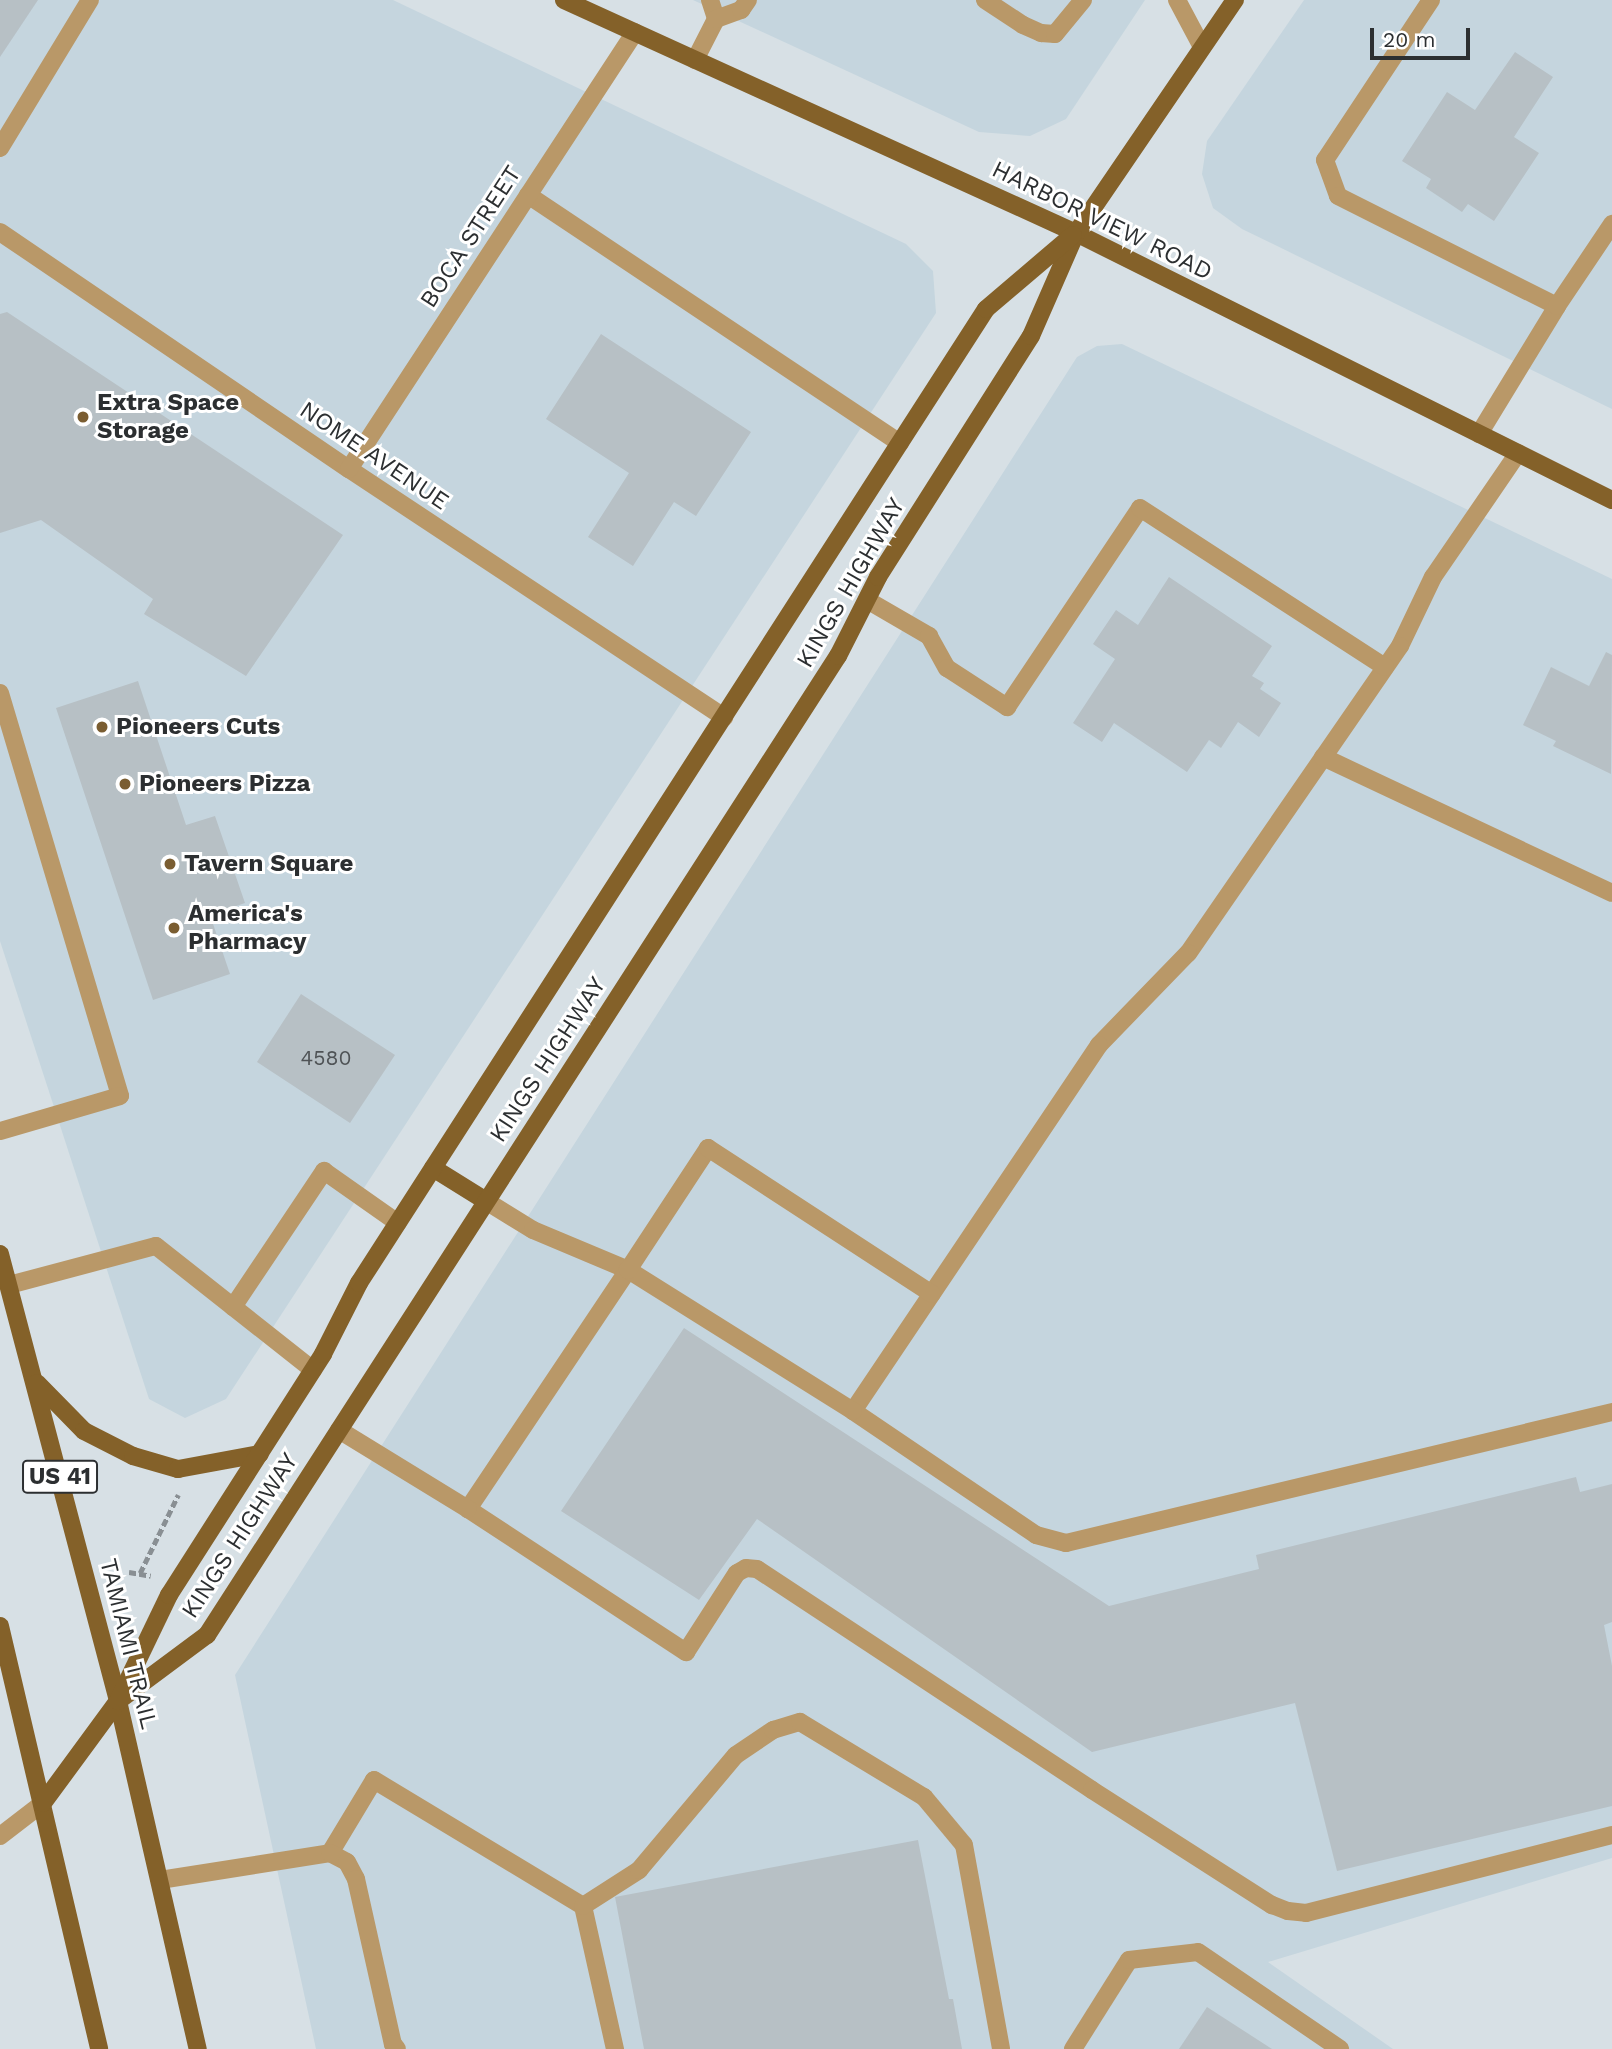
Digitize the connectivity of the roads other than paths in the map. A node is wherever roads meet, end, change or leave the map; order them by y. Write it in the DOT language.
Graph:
graph roads {
  1 [pos="90,0"];
  2 [pos="564,0"];
  3 [pos="710,0"];
  4 [pos="748,0"];
  5 [pos="985,0"];
  6 [pos="1083,0"];
  7 [pos="1177,0"];
  8 [pos="1235,0"];
  9 [pos="1432,0"];
  10 [pos="716,19"];
  11 [pos="635,32"];
  12 [pos="1202,47"];
  13 [pos="695,60"];
  14 [pos="1,144"];
  15 [pos="528,195"];
  16 [pos="1612,224"];
  17 [pos="0,232"];
  18 [pos="1076,233"];
  19 [pos="19,245"];
  20 [pos="0,251"];
  21 [pos="1557,306"];
  22 [pos="1479,434"];
  23 [pos="900,443"];
  24 [pos="1518,453"];
  25 [pos="349,469"];
  26 [pos="1612,500"];
  27 [pos="867,600"];
  28 [pos="1385,667"];
  29 [pos="0,693"];
  30 [pos="724,717"];
  31 [pos="1323,757"];
  32 [pos="1612,893"];
  33 [pos="0,1131"];
  34 [pos="433,1168"];
  35 [pos="486,1201"];
  36 [pos="398,1223"];
  37 [pos="0,1254"];
  38 [pos="628,1270"];
  39 [pos="9,1285"];
  40 [pos="932,1294"];
  41 [pos="233,1307"];
  42 [pos="313,1370"];
  43 [pos="35,1382"];
  44 [pos="853,1411"];
  45 [pos="1612,1412"];
  46 [pos="339,1430"];
  47 [pos="260,1454"];
  48 [pos="468,1509"];
  49 [pos="0,1626"];
  50 [pos="118,1701"];
  51 [pos="43,1803"];
  52 [pos="1612,1835"];
  53 [pos="0,1836"];
  54 [pos="330,1853"];
  55 [pos="160,1880"];
  56 [pos="583,1906"];
  57 [pos="100,2049"];
  58 [pos="198,2049"];
  59 [pos="397,2049"];
  60 [pos="615,2049"];
  61 [pos="1001,2049"];
  62 [pos="1073,2049"];
  63 [pos="1340,2049"];
  1 -- 14 [label="street"];
  2 -- 11 [label="main road, HARBOR VIEW ROAD"];
  3 -- 10 [label="street"];
  4 -- 10 [label="street"];
  5 -- 6 [label="street"];
  7 -- 12 [label="street"];
  8 -- 12 [label="main road, KINGS HIGHWAY"];
  9 -- 21 [label="street"];
  10 -- 13 [label="street"];
  11 -- 13 [label="main road, HARBOR VIEW ROAD"];
  11 -- 15 [label="street, BOCA STREET"];
  12 -- 18 [label="main road, KINGS HIGHWAY"];
  13 -- 18 [label="main road, HARBOR VIEW ROAD"];
  15 -- 23 [label="street"];
  15 -- 25 [label="street, BOCA STREET"];
  16 -- 21 [label="street"];
  17 -- 19 [label="street, NOME AVENUE"];
  18 -- 22 [label="main road, HARBOR VIEW ROAD"];
  18 -- 23 [label="main road, KINGS HIGHWAY"];
  18 -- 27 [label="main road, KINGS HIGHWAY"];
  19 -- 20 [label="street"];
  19 -- 25 [label="street, NOME AVENUE"];
  21 -- 22 [label="street"];
  22 -- 24 [label="main road, HARBOR VIEW ROAD"];
  23 -- 30 [label="main road, KINGS HIGHWAY"];
  24 -- 26 [label="main road, HARBOR VIEW ROAD"];
  24 -- 28 [label="street"];
  25 -- 30 [label="street, NOME AVENUE"];
  27 -- 28 [label="street"];
  27 -- 35 [label="main road, KINGS HIGHWAY"];
  28 -- 31 [label="street"];
  29 -- 33 [label="street"];
  30 -- 34 [label="main road, KINGS HIGHWAY"];
  31 -- 32 [label="street"];
  31 -- 40 [label="street"];
  34 -- 35 [label="main road"];
  34 -- 36 [label="main road, KINGS HIGHWAY"];
  35 -- 38 [label="street"];
  35 -- 46 [label="main road, KINGS HIGHWAY"];
  36 -- 41 [label="street"];
  36 -- 42 [label="main road, KINGS HIGHWAY"];
  37 -- 39 [label="main road, TAMIAMI TRAIL / US 41"];
  38 -- 40 [label="street"];
  38 -- 44 [label="street"];
  38 -- 48 [label="street"];
  39 -- 41 [label="street"];
  39 -- 43 [label="main road, TAMIAMI TRAIL / US 41"];
  40 -- 44 [label="street"];
  41 -- 42 [label="street"];
  42 -- 47 [label="main road, KINGS HIGHWAY"];
  43 -- 47 [label="main road"];
  43 -- 50 [label="main road, TAMIAMI TRAIL / US 41"];
  44 -- 45 [label="street"];
  46 -- 48 [label="street"];
  46 -- 50 [label="main road, KINGS HIGHWAY"];
  47 -- 50 [label="main road, KINGS HIGHWAY"];
  48 -- 52 [label="street"];
  49 -- 51 [label="main road"];
  50 -- 51 [label="main road"];
  50 -- 55 [label="main road, TAMIAMI TRAIL / US 41"];
  51 -- 53 [label="street"];
  51 -- 57 [label="main road"];
  54 -- 55 [label="street"];
  54 -- 56 [label="street"];
  54 -- 59 [label="street"];
  55 -- 58 [label="main road, TAMIAMI TRAIL / US 41"];
  56 -- 60 [label="street"];
  56 -- 61 [label="street"];
  62 -- 63 [label="street"];
}
